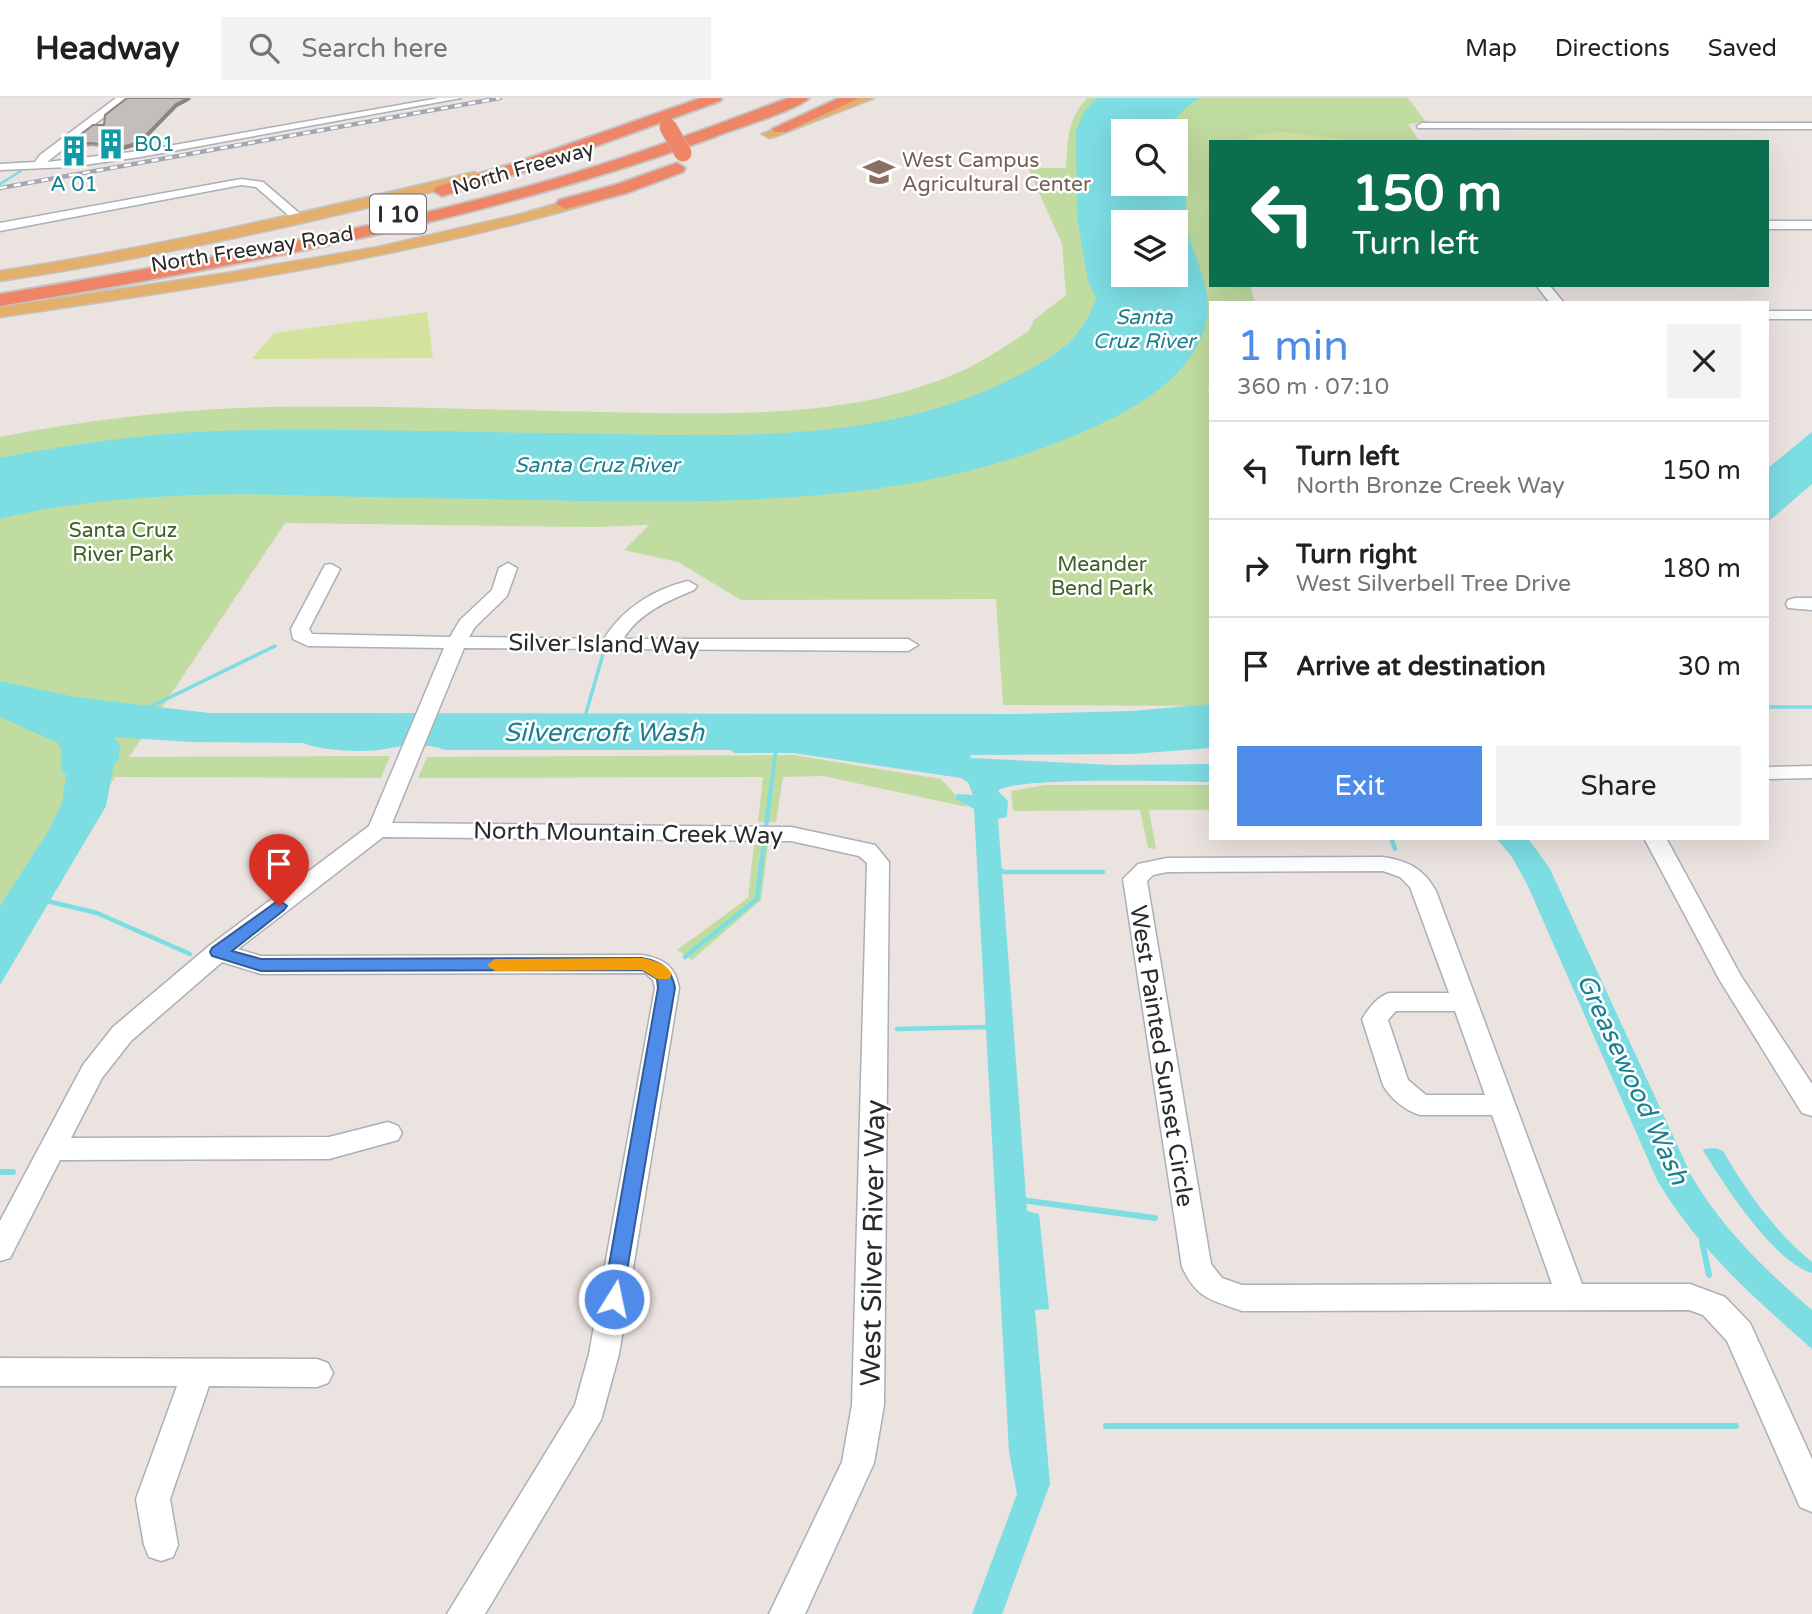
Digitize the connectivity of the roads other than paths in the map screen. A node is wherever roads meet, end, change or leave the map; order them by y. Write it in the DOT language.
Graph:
graph roads {
  1 [pos="123,98"];
  2 [pos="456,98"];
  3 [pos="715,98"];
  4 [pos="773,98"];
  5 [pos="802,98"];
  6 [pos="852,98"];
  7 [pos="867,98"];
  8 [pos="667,114"];
  9 [pos="1812,126"];
  10 [pos="763,136"];
  11 [pos="1433,140"];
  12 [pos="566,150"];
  13 [pos="38,166"];
  14 [pos="0,167"];
  15 [pos="621,189"];
  16 [pos="299,218"];
  17 [pos="1769,225"];
  18 [pos="1812,225"];
  19 [pos="0,227"];
  20 [pos="149,275"];
  21 [pos="1544,287"];
  22 [pos="3,288"];
  23 [pos="1555,301"];
  24 [pos="0,312"];
  25 [pos="1769,315"];
  26 [pos="1812,315"];
  27 [pos="508,568"];
  28 [pos="331,569"];
  29 [pos="688,586"];
  30 [pos="299,637"];
  31 [pos="456,643"];
  32 [pos="610,645"];
  33 [pos="908,645"];
  34 [pos="1806,772"];
  35 [pos="1769,773"];
  36 [pos="1812,791"];
  37 [pos="378,830"];
  38 [pos="1656,840"];
  39 [pos="877,854"];
  40 [pos="218,952"];
  41 [pos="1463,1002"];
  42 [pos="1500,1105"];
  43 [pos="1812,1106"];
  44 [pos="388,1133"];
  45 [pos="52,1149"];
  46 [pos="0,1249"];
  47 [pos="1572,1297"];
  48 [pos="0,1372"];
  49 [pos="198,1373"];
  50 [pos="317,1373"];
  51 [pos="1812,1496"];
  52 [pos="161,1545"];
  53 [pos="465,1614"];
  54 [pos="787,1614"];
  1 -- 13 [label="street"];
  2 -- 13 [label="street"];
  3 -- 8 [label="highway, North Freeway Road"];
  4 -- 22 [label="highway, North Freeway / I 10"];
  5 -- 20 [label="highway, North Freeway / I 10"];
  6 -- 10 [label="highway"];
  7 -- 10 [label="main road"];
  8 -- 12 [label="highway, North Freeway Road"];
  8 -- 15 [label="highway, North Freeway Road, bridge"];
  9 -- 11 [label="street"];
  12 -- 16 [label="main road, North Freeway Road"];
  12 -- 22 [label="highway"];
  13 -- 14 [label="street"];
  15 -- 20 [label="highway"];
  15 -- 24 [label="main road, North Freeway Road"];
  16 -- 19 [label="street"];
  16 -- 22 [label="main road, North Freeway Road"];
  17 -- 18 [label="street"];
  20 -- 22 [label="highway, North Freeway / I 10"];
  21 -- 23 [label="street"];
  25 -- 26 [label="street"];
  27 -- 31 [label="street"];
  28 -- 30 [label="street"];
  29 -- 32 [label="street"];
  30 -- 31 [label="street, Silver Island Way"];
  31 -- 32 [label="street, Silver Island Way"];
  31 -- 37 [label="street"];
  32 -- 33 [label="street, Silver Island Way"];
  34 -- 35 [label="street"];
  34 -- 36 [label="street"];
  37 -- 39 [label="street, North Mountain Creek Way"];
  37 -- 40 [label="street"];
  38 -- 43 [label="street"];
  39 -- 54 [label="street, West Silver River Way"];
  40 -- 45 [label="street"];
  40 -- 53 [label="street"];
  41 -- 42 [label="street, West Painted Sunset Circle"];
  41 -- 42 [label="street"];
  41 -- 47 [label="street, West Painted Sunset Circle"];
  42 -- 47 [label="street, West Painted Sunset Circle"];
  44 -- 45 [label="street"];
  45 -- 46 [label="street"];
  47 -- 51 [label="street, West Painted Sunset Circle"];
  48 -- 49 [label="street"];
  49 -- 50 [label="street"];
  49 -- 52 [label="street"];
}
